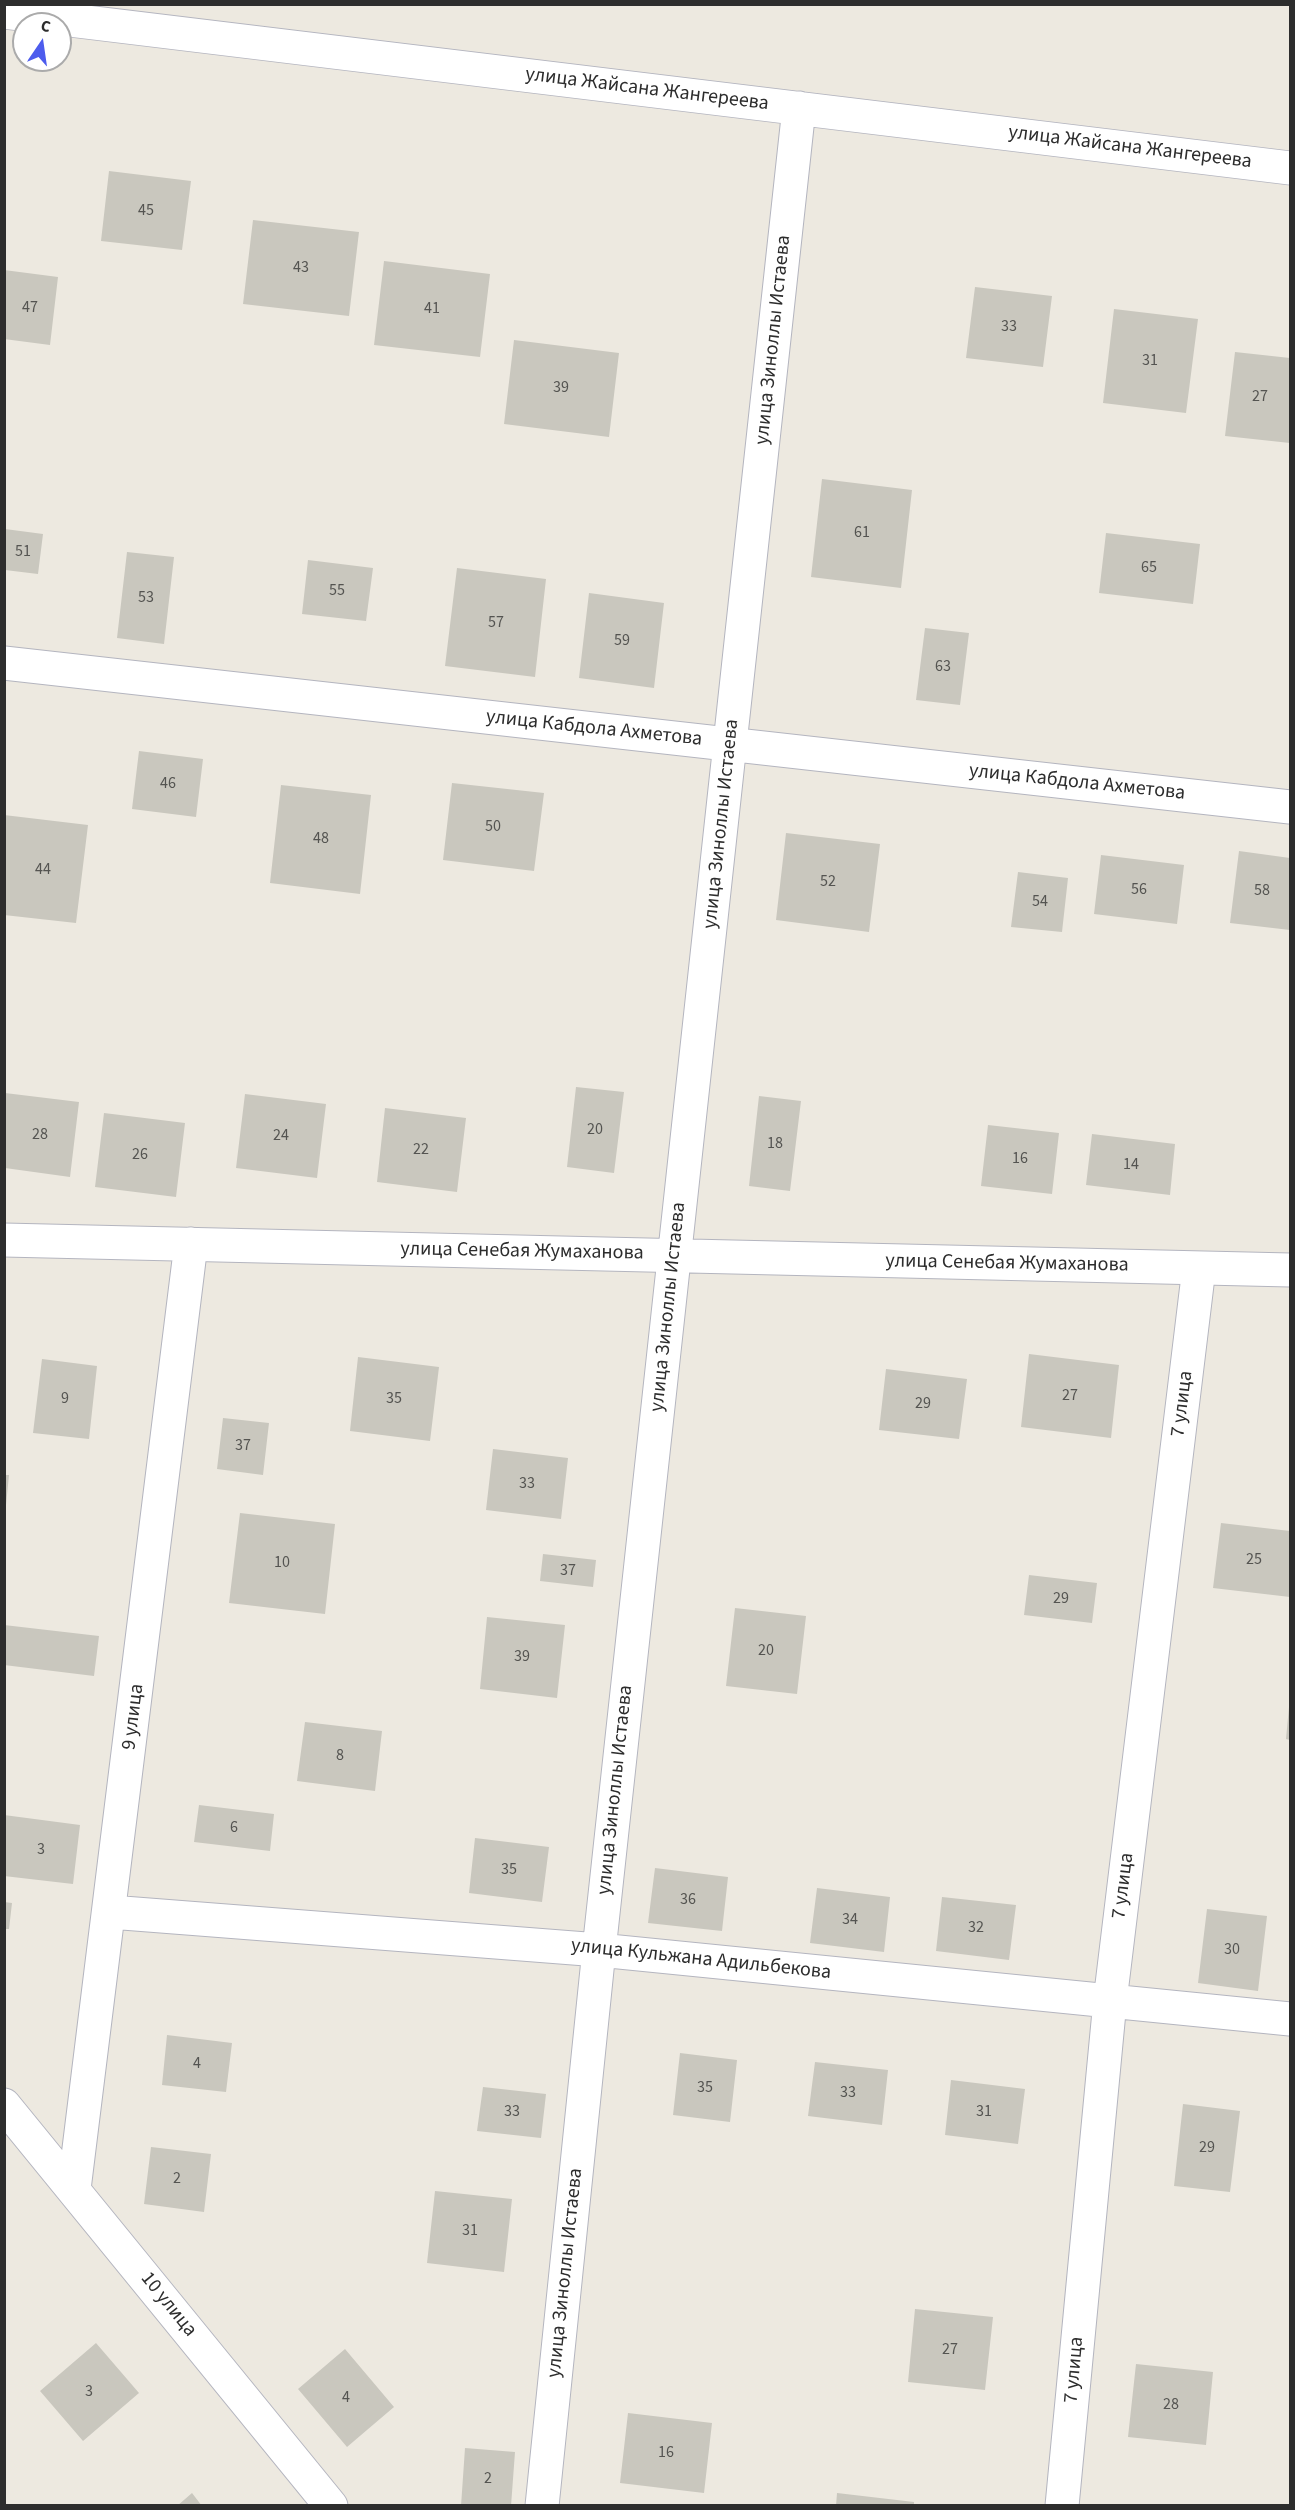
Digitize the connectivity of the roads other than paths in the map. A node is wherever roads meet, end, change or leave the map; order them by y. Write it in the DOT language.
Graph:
graph roads {
  1 [pos="4,12"];
  2 [pos="799,108"];
  3 [pos="1290,168"];
  4 [pos="4,663"];
  5 [pos="730,744"];
  6 [pos="1290,807"];
  7 [pos="4,1240"];
  8 [pos="190,1244"];
  9 [pos="674,1256"];
  10 [pos="1199,1268"];
  11 [pos="1290,1270"];
  12 [pos="110,1912"];
  13 [pos="599,1950"];
  14 [pos="1110,2001"];
  15 [pos="1290,2019"];
  16 [pos="4,2105"];
  17 [pos="74,2189"];
  18 [pos="331,2505"];
  19 [pos="542,2505"];
  20 [pos="1062,2505"];
  1 -- 2 [label="street, улица Жайсана Жангереева"];
  2 -- 3 [label="street, улица Жайсана Жангереева"];
  2 -- 5 [label="street, улица Зиноллы Истаева"];
  4 -- 5 [label="street, улица Кабдола Ахметова"];
  5 -- 6 [label="street, улица Кабдола Ахметова"];
  5 -- 9 [label="street, улица Зиноллы Истаева"];
  7 -- 8 [label="street, улица Сенебая Жумаханова"];
  8 -- 9 [label="street, улица Сенебая Жумаханова"];
  8 -- 12 [label="street, 9 улица"];
  9 -- 10 [label="street, улица Сенебая Жумаханова"];
  9 -- 13 [label="street, улица Зиноллы Истаева"];
  10 -- 11 [label="street, улица Сенебая Жумаханова"];
  10 -- 14 [label="street, 7 улица"];
  12 -- 13 [label="street, улица Кульжана Адильбекова"];
  12 -- 17 [label="street, 9 улица"];
  13 -- 14 [label="street, улица Кульжана Адильбекова"];
  13 -- 19 [label="street, улица Зиноллы Истаева"];
  14 -- 15 [label="street, улица Кульжана Адильбекова"];
  14 -- 20 [label="street, 7 улица"];
  16 -- 17 [label="street, 10 улица"];
  17 -- 18 [label="street, 10 улица"];
}
